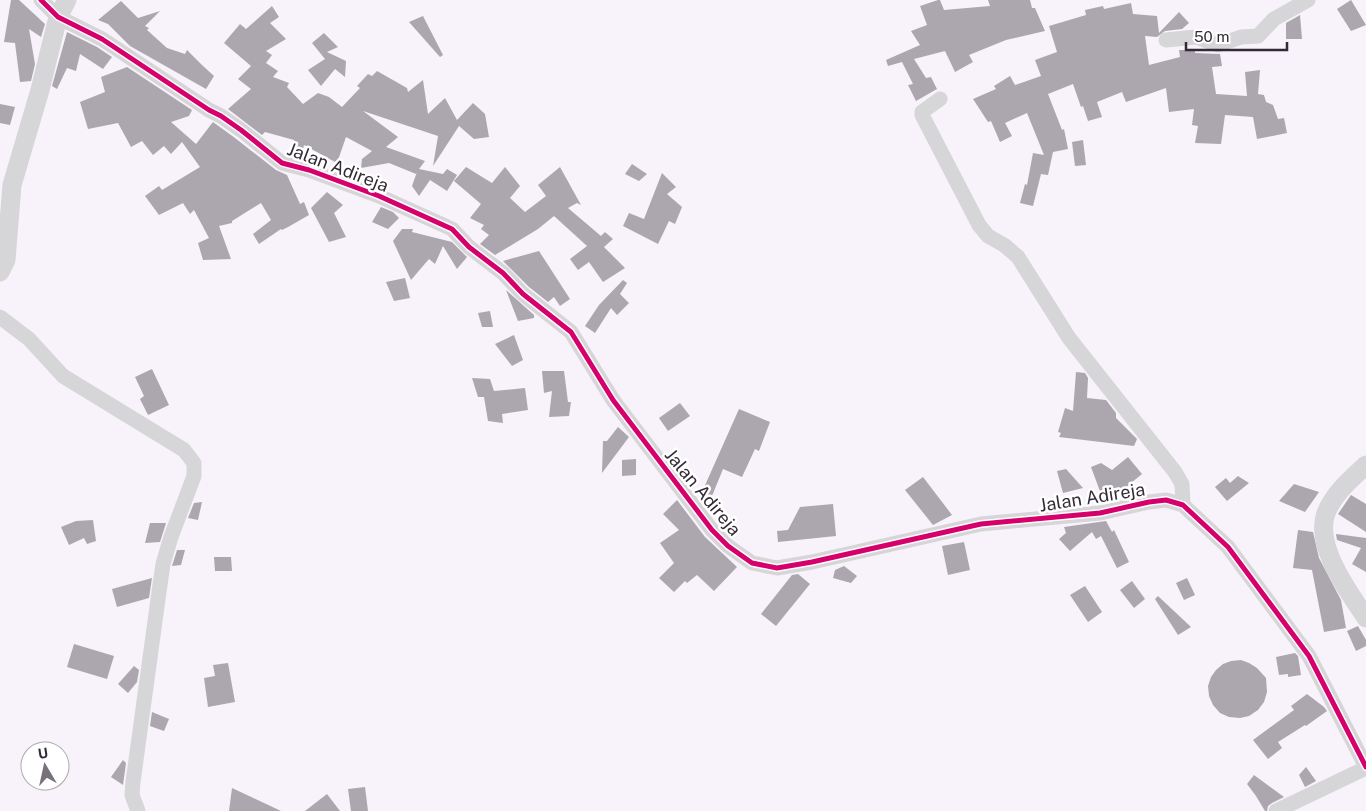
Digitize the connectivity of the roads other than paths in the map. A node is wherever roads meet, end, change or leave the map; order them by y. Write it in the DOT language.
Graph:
graph roads {
  1 [pos="41,0"];
  2 [pos="1308,0"];
  3 [pos="62,8"];
  4 [pos="1166,40"];
  5 [pos="940,99"];
  6 [pos="0,272"];
  7 [pos="0,317"];
  8 [pos="1366,466"];
  9 [pos="1183,505"];
  10 [pos="1366,618"];
  11 [pos="1366,767"];
  12 [pos="138,811"];
  13 [pos="1276,811"];
  1 -- 3 [label="street, Jalan Adireja"];
  2 -- 4 [label="street"];
  3 -- 6 [label="street"];
  3 -- 9 [label="street, Jalan Adireja"];
  5 -- 9 [label="street"];
  7 -- 12 [label="street"];
  8 -- 10 [label="street"];
  9 -- 11 [label="street"];
  11 -- 13 [label="street"];
}
